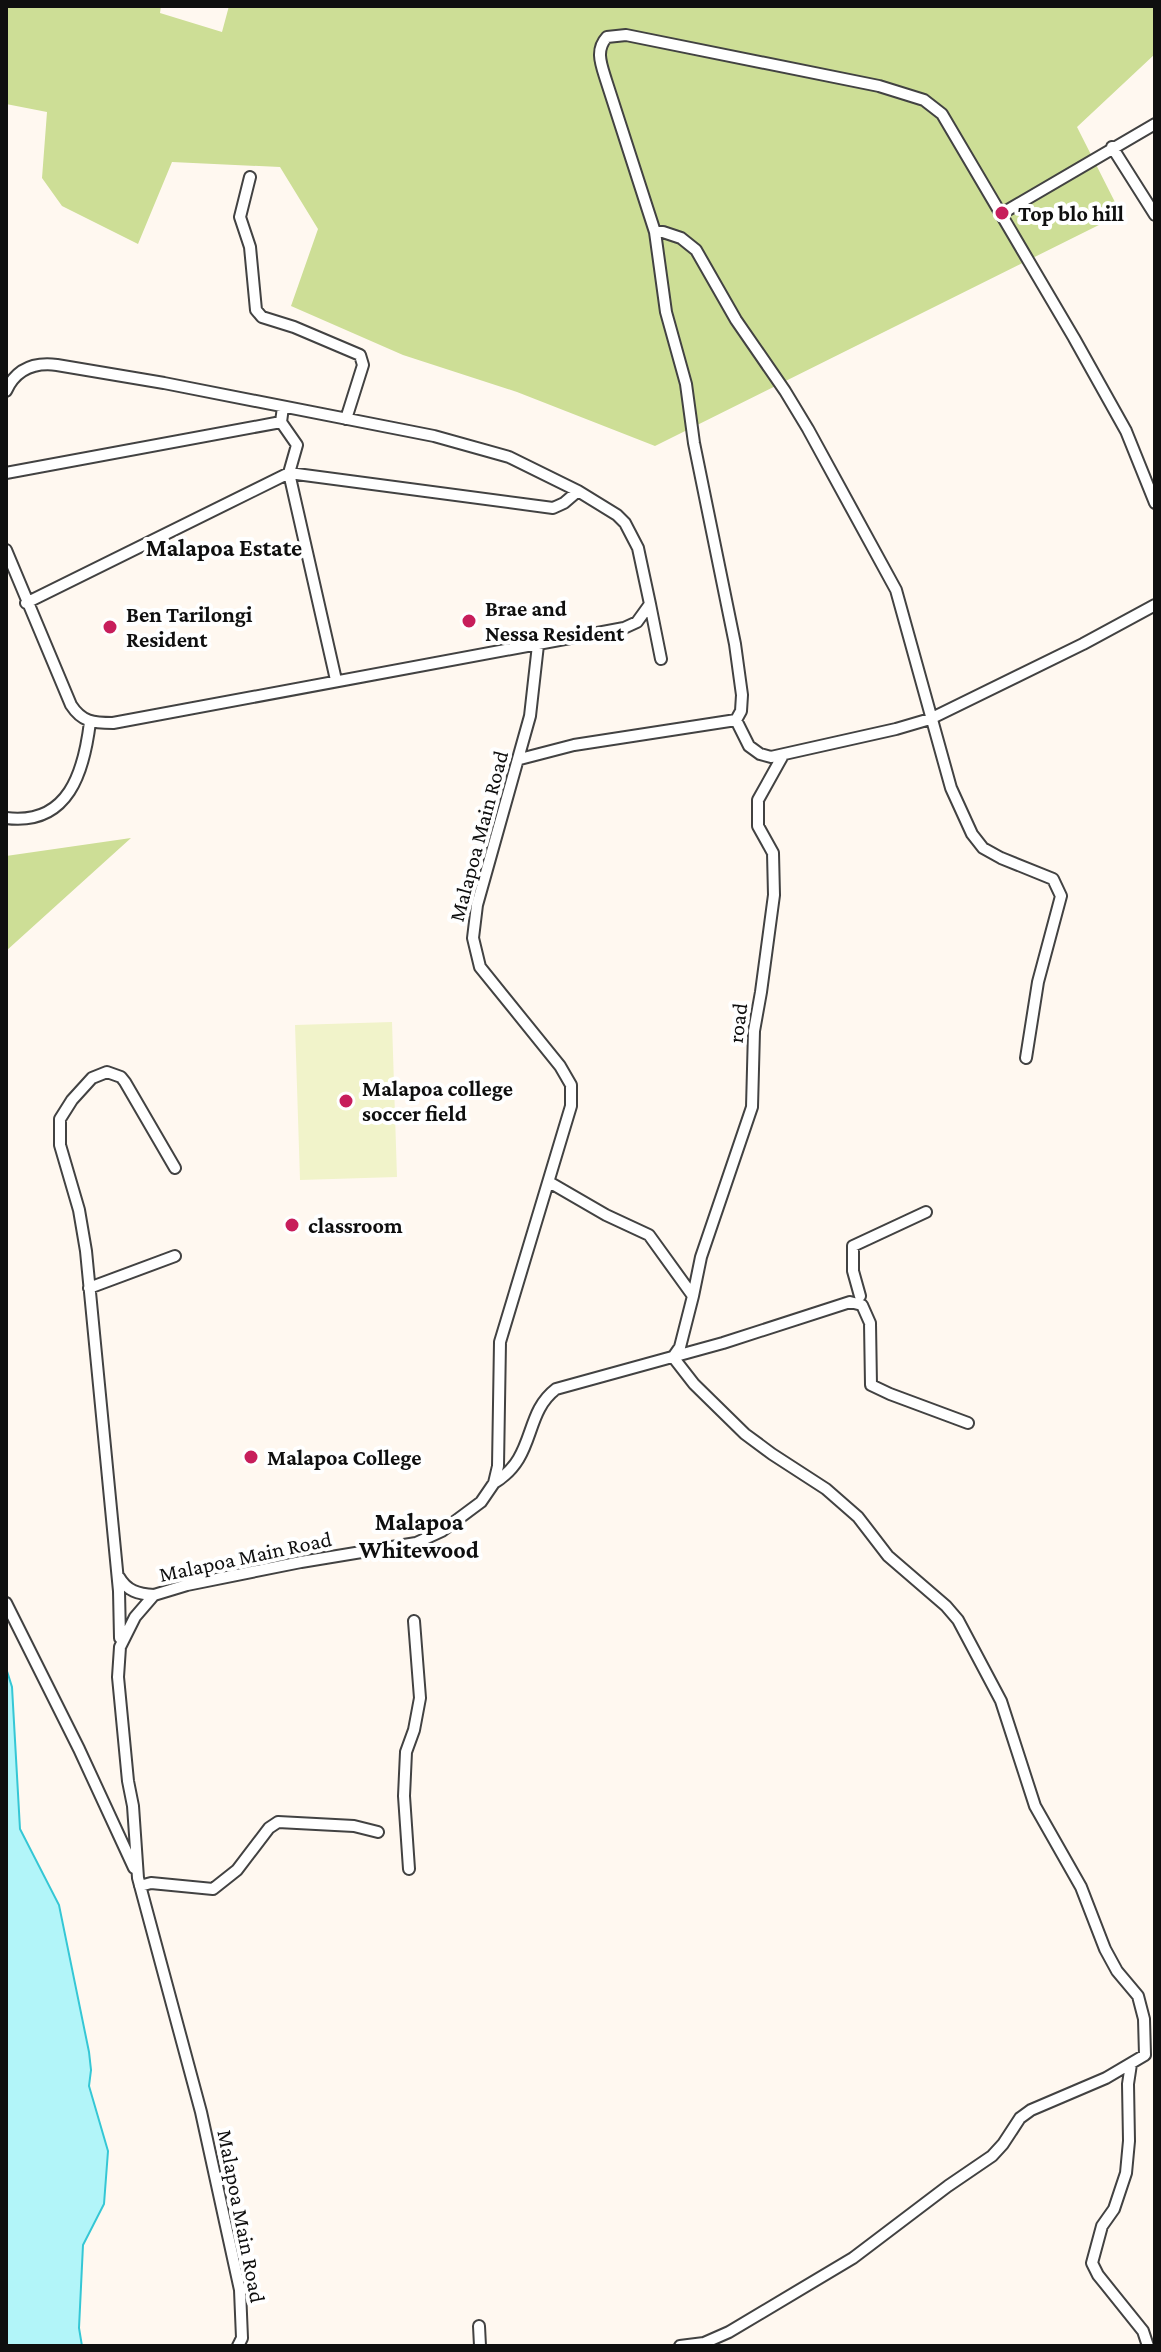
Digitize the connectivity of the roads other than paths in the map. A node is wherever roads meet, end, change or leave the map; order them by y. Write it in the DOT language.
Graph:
graph roads {
  1 [pos="1155,124"];
  2 [pos="1112,147"];
  3 [pos="250,177"];
  4 [pos="1001,214"];
  5 [pos="1155,215"];
  6 [pos="655,232"];
  7 [pos="6,391"];
  8 [pos="283,407"];
  9 [pos="346,419"];
  10 [pos="281,422"];
  11 [pos="6,473"];
  12 [pos="289,473"];
  13 [pos="1154,489"];
  14 [pos="578,491"];
  15 [pos="1155,503"];
  16 [pos="6,550"];
  17 [pos="26,603"];
  18 [pos="650,604"];
  19 [pos="1155,605"];
  20 [pos="538,645"];
  21 [pos="661,659"];
  22 [pos="336,680"];
  23 [pos="930,719"];
  24 [pos="736,720"];
  25 [pos="90,722"];
  26 [pos="782,757"];
  27 [pos="520,759"];
  28 [pos="6,818"];
  29 [pos="1026,1058"];
  30 [pos="175,1168"];
  31 [pos="549,1182"];
  32 [pos="926,1212"];
  33 [pos="175,1256"];
  34 [pos="89,1288"];
  35 [pos="693,1296"];
  36 [pos="860,1296"];
  37 [pos="673,1357"];
  38 [pos="968,1423"];
  39 [pos="494,1483"];
  40 [pos="115,1570"];
  41 [pos="154,1595"];
  42 [pos="6,1603"];
  43 [pos="414,1621"];
  44 [pos="120,1647"];
  45 [pos="378,1832"];
  46 [pos="409,1869"];
  47 [pos="139,1882"];
  48 [pos="1150,2055"];
  49 [pos="1131,2064"];
  50 [pos="479,2326"];
  51 [pos="238,2346"];
  52 [pos="480,2346"];
  53 [pos="680,2346"];
  54 [pos="1148,2346"];
  1 -- 2 [label="street"];
  2 -- 4 [label="street"];
  2 -- 5 [label="street"];
  3 -- 9 [label="street"];
  4 -- 6 [label="street"];
  4 -- 13 [label="street"];
  6 -- 23 [label="street"];
  6 -- 24 [label="street"];
  7 -- 8 [label="street"];
  8 -- 9 [label="street"];
  8 -- 10 [label="street"];
  9 -- 14 [label="street"];
  10 -- 11 [label="street"];
  10 -- 12 [label="street"];
  12 -- 14 [label="street"];
  12 -- 17 [label="street"];
  12 -- 22 [label="street"];
  13 -- 15 [label="street"];
  14 -- 18 [label="street"];
  16 -- 17 [label="street"];
  17 -- 25 [label="street"];
  18 -- 20 [label="street"];
  18 -- 21 [label="street"];
  19 -- 23 [label="street"];
  20 -- 22 [label="street"];
  20 -- 27 [label="street, Malapoa Main Road"];
  22 -- 25 [label="street"];
  23 -- 26 [label="street"];
  23 -- 29 [label="street"];
  24 -- 26 [label="street"];
  24 -- 27 [label="street"];
  25 -- 28 [label="street"];
  26 -- 35 [label="street, road"];
  27 -- 31 [label="street, Malapoa Main Road"];
  30 -- 34 [label="street"];
  31 -- 35 [label="street"];
  31 -- 39 [label="street, Malapoa Main Road"];
  32 -- 36 [label="street"];
  33 -- 34 [label="street"];
  34 -- 40 [label="street"];
  35 -- 37 [label="street, road"];
  37 -- 38 [label="street"];
  37 -- 39 [label="street"];
  37 -- 48 [label="street"];
  39 -- 41 [label="street, Malapoa Main Road"];
  40 -- 41 [label="street"];
  40 -- 44 [label="street"];
  41 -- 44 [label="street, Malapoa Main Road"];
  42 -- 47 [label="street"];
  43 -- 46 [label="street"];
  44 -- 47 [label="street, Malapoa Main Road"];
  45 -- 47 [label="street"];
  47 -- 51 [label="street, Malapoa Main Road"];
  48 -- 49 [label="street"];
  49 -- 53 [label="street"];
  49 -- 54 [label="street"];
  50 -- 52 [label="street"];
}
